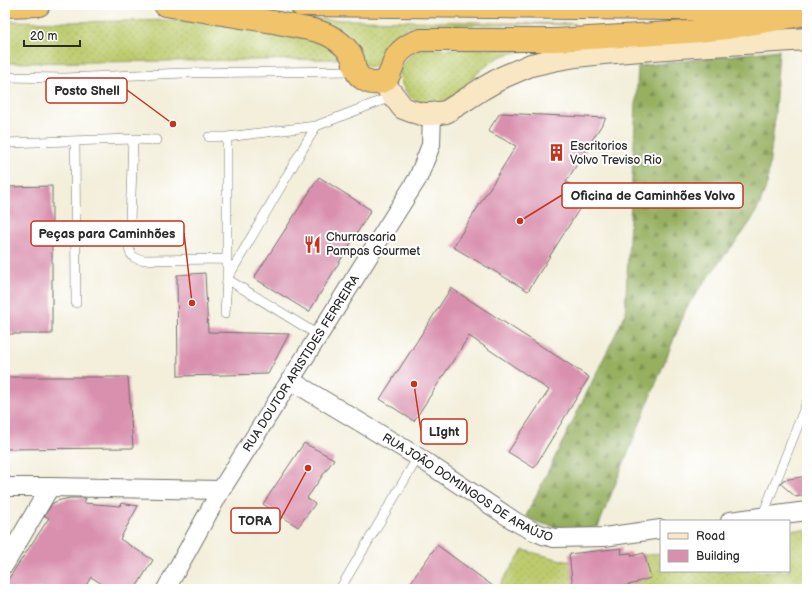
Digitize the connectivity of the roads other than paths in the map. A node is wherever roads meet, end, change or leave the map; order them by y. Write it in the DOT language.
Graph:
graph roads {
  1 [pos="39,5"];
  2 [pos="165,5"];
  3 [pos="301,5"];
  4 [pos="5,6"];
  5 [pos="807,12"];
  6 [pos="807,40"];
  7 [pos="356,71"];
  8 [pos="5,78"];
  9 [pos="388,89"];
  10 [pos="432,114"];
  11 [pos="316,126"];
  12 [pos="209,137"];
  13 [pos="227,137"];
  14 [pos="133,139"];
  15 [pos="157,140"];
  16 [pos="75,141"];
  17 [pos="5,143"];
  18 [pos="226,258"];
  19 [pos="227,279"];
  20 [pos="76,303"];
  21 [pos="225,314"];
  22 [pos="318,335"];
  23 [pos="290,380"];
  24 [pos="807,402"];
  25 [pos="418,457"];
  26 [pos="50,487"];
  27 [pos="5,488"];
  28 [pos="221,490"];
  29 [pos="807,511"];
  30 [pos="762,517"];
  31 [pos="738,520"];
  32 [pos="660,529"];
  33 [pos="5,564"];
  34 [pos="166,589"];
  35 [pos="340,589"];
  1 -- 4 [label="highway"];
  2 -- 7 [label="highway"];
  3 -- 5 [label="highway"];
  5 -- 9 [label="highway"];
  6 -- 10 [label="main road"];
  7 -- 8 [label="lane"];
  7 -- 9 [label="highway"];
  9 -- 10 [label="main road"];
  9 -- 11 [label="lane"];
  10 -- 22 [label="street, RUA DOUTOR ARISTIDES FERREIRA"];
  11 -- 13 [label="lane"];
  11 -- 19 [label="lane"];
  12 -- 13 [label="lane"];
  13 -- 18 [label="lane"];
  14 -- 15 [label="lane"];
  14 -- 16 [label="lane"];
  14 -- 18 [label="lane"];
  16 -- 17 [label="lane"];
  16 -- 20 [label="lane"];
  18 -- 19 [label="lane"];
  19 -- 21 [label="lane"];
  19 -- 22 [label="lane"];
  22 -- 23 [label="street, RUA DOUTOR ARISTIDES FERREIRA"];
  23 -- 25 [label="street, RUA JOÃO DOMINGOS DE ARAÚJO"];
  23 -- 28 [label="street, RUA DOUTOR ARISTIDES FERREIRA"];
  24 -- 30 [label="lane"];
  25 -- 32 [label="street, RUA JOÃO DOMINGOS DE ARAÚJO"];
  25 -- 35 [label="lane"];
  26 -- 27 [label="street"];
  26 -- 28 [label="street"];
  26 -- 33 [label="street"];
  28 -- 34 [label="street, RUA DOUTOR ARISTIDES FERREIRA"];
  29 -- 30 [label="street"];
  30 -- 31 [label="street"];
}
